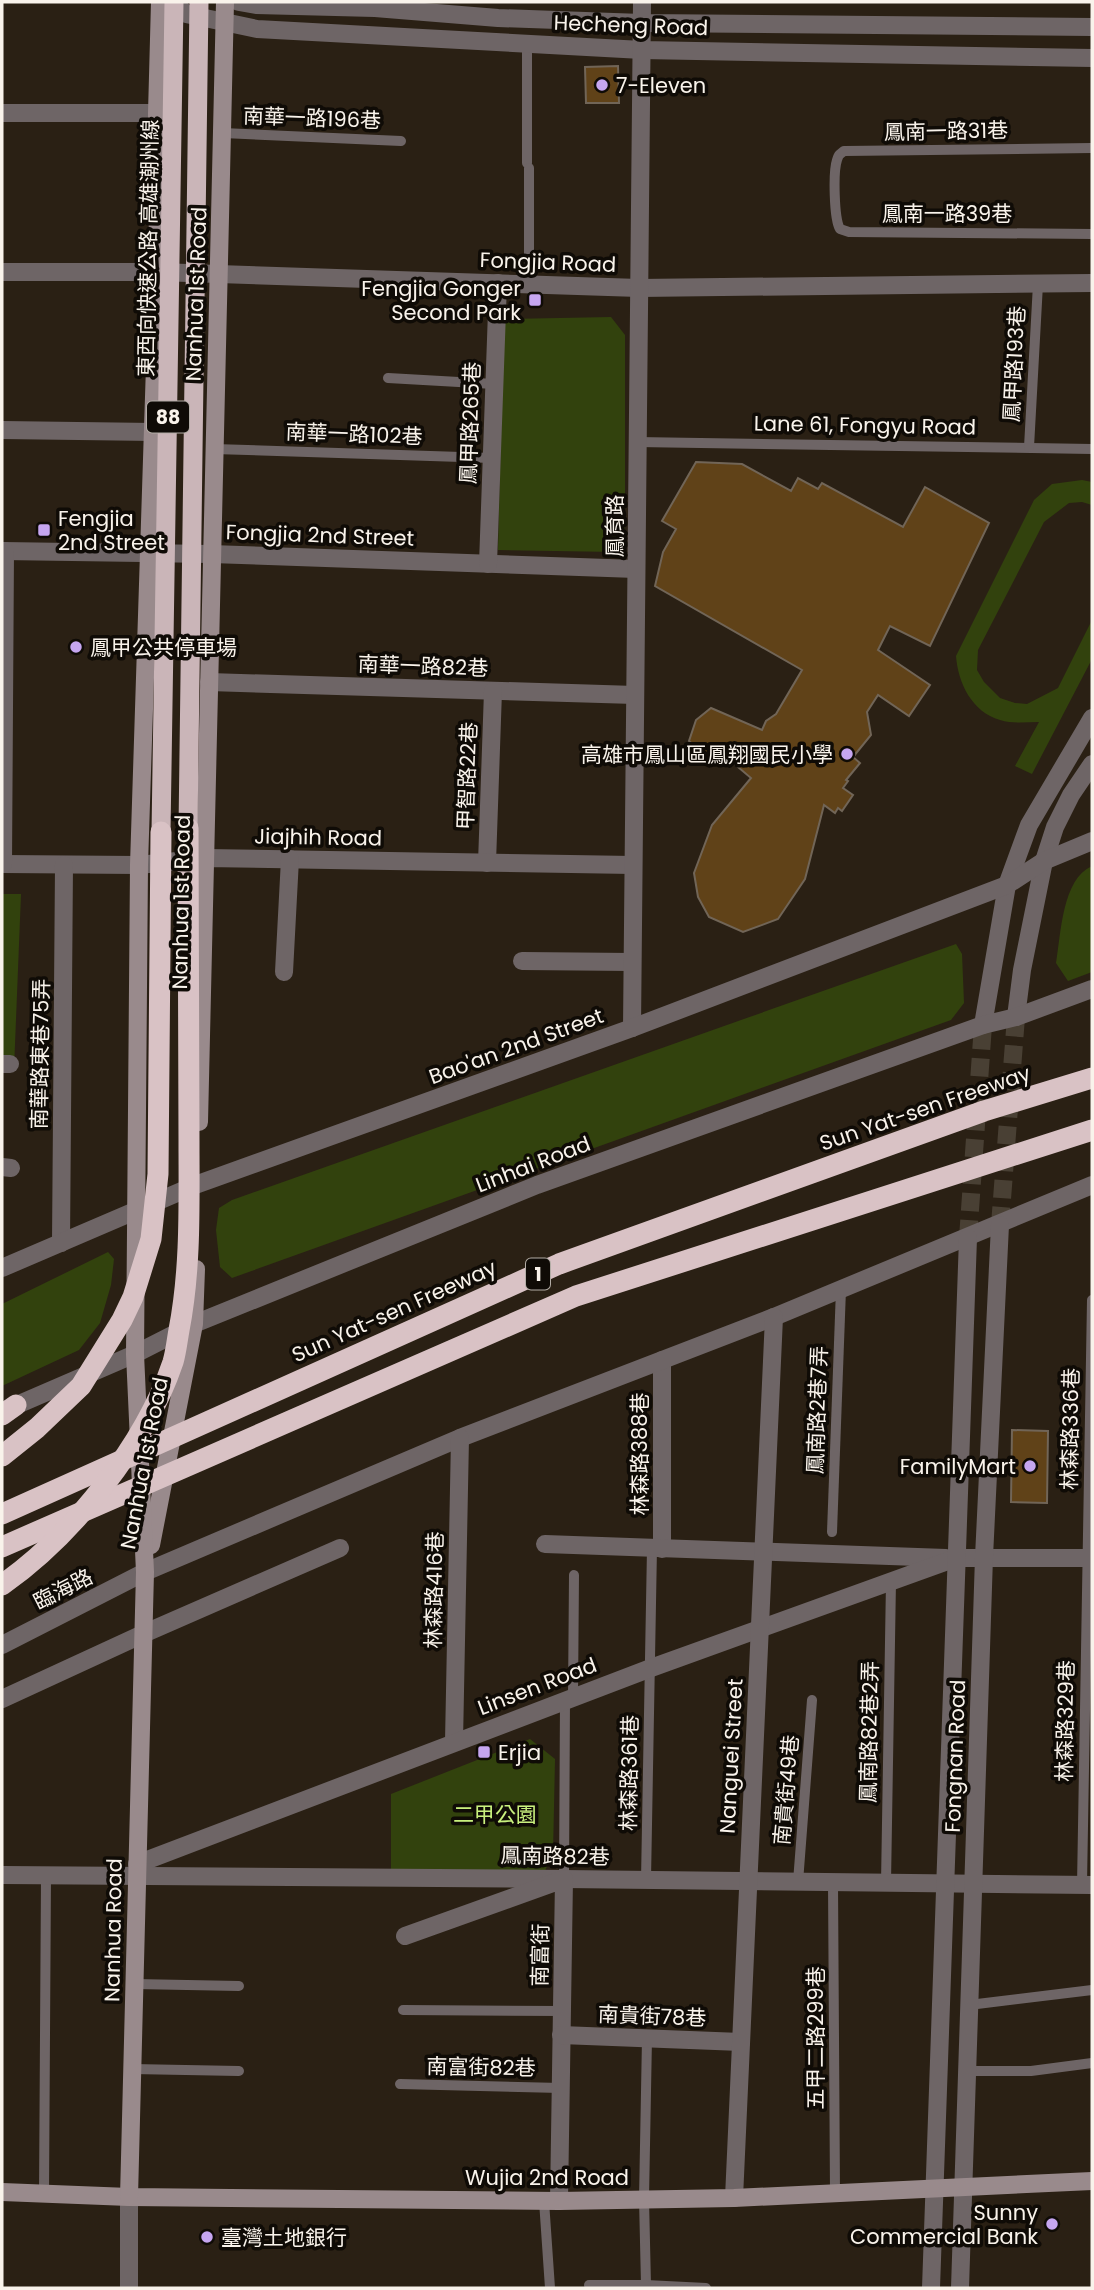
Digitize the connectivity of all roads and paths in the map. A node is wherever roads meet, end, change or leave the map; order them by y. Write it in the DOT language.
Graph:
graph roads {
  1 [pos="160,2"];
  2 [pos="174,2"];
  3 [pos="199,2"];
  4 [pos="225,2"];
  5 [pos="239,2"];
  6 [pos="642,2"];
  7 [pos="375,5"];
  8 [pos="498,10"];
  9 [pos="225,23"];
  10 [pos="642,23"];
  11 [pos="1092,27"];
  12 [pos="527,43"];
  13 [pos="642,50"];
  14 [pos="1092,58"];
  15 [pos="2,113"];
  16 [pos="158,113"];
  17 [pos="223,134"];
  18 [pos="401,141"];
  19 [pos="1092,148"];
  20 [pos="836,191"];
  21 [pos="1092,234"];
  22 [pos="2,272"];
  23 [pos="158,272"];
  24 [pos="219,274"];
  25 [pos="498,283"];
  26 [pos="1092,283"];
  27 [pos="529,284"];
  28 [pos="1038,284"];
  29 [pos="639,288"];
  30 [pos="388,378"];
  31 [pos="494,384"];
  32 [pos="2,430"];
  33 [pos="154,432"];
  34 [pos="637,442"];
  35 [pos="1029,447"];
  36 [pos="214,449"];
  37 [pos="1092,449"];
  38 [pos="492,458"];
  39 [pos="3,551"];
  40 [pos="150,554"];
  41 [pos="211,554"];
  42 [pos="488,564"];
  43 [pos="636,569"];
  44 [pos="3,663"];
  45 [pos="209,681"];
  46 [pos="493,691"];
  47 [pos="635,695"];
  48 [pos="1092,718"];
  49 [pos="3,755"];
  50 [pos="1092,764"];
  51 [pos="188,828"];
  52 [pos="161,832"];
  53 [pos="1092,841"];
  54 [pos="205,858"];
  55 [pos="290,859"];
  56 [pos="1044,861"];
  57 [pos="487,863"];
  58 [pos="2,864"];
  59 [pos="65,864"];
  60 [pos="139,864"];
  61 [pos="633,865"];
  62 [pos="1007,885"];
  63 [pos="522,961"];
  64 [pos="632,962"];
  65 [pos="284,972"];
  66 [pos="1092,989"];
  67 [pos="1016,1017"];
  68 [pos="983,1025"];
  69 [pos="632,1028"];
  70 [pos="1092,1078"];
  71 [pos="1092,1130"];
  72 [pos="198,1184"];
  73 [pos="1092,1185"];
  74 [pos="137,1209"];
  75 [pos="1000,1225"];
  76 [pos="968,1238"];
  77 [pos="61,1244"];
  78 [pos="2,1268"];
  79 [pos="841,1289"];
  80 [pos="1092,1300"];
  81 [pos="774,1317"];
  82 [pos="194,1324"];
  83 [pos="135,1354"];
  84 [pos="662,1360"];
  85 [pos="7,1411"];
  86 [pos="460,1438"];
  87 [pos="2,1456"];
  88 [pos="2,1514"];
  89 [pos="832,1532"];
  90 [pos="545,1545"];
  91 [pos="2,1547"];
  92 [pos="340,1548"];
  93 [pos="657,1548"];
  94 [pos="764,1552"];
  95 [pos="984,1557"];
  96 [pos="956,1558"];
  97 [pos="1089,1558"];
  98 [pos="145,1572"];
  99 [pos="574,1575"];
  100 [pos="891,1581"];
  101 [pos="2,1586"];
  102 [pos="760,1627"];
  103 [pos="143,1634"];
  104 [pos="2,1645"];
  105 [pos="651,1668"];
  106 [pos="2,1699"];
  107 [pos="569,1699"];
  108 [pos="813,1700"];
  109 [pos="454,1742"];
  110 [pos="137,1871"];
  111 [pos="2,1875"];
  112 [pos="46,1876"];
  113 [pos="564,1879"];
  114 [pos="646,1880"];
  115 [pos="748,1882"];
  116 [pos="797,1882"];
  117 [pos="833,1883"];
  118 [pos="886,1883"];
  119 [pos="945,1884"];
  120 [pos="973,1884"];
  121 [pos="1087,1885"];
  122 [pos="405,1936"];
  123 [pos="135,1984"];
  124 [pos="239,1986"];
  125 [pos="1092,1990"];
  126 [pos="969,2005"];
  127 [pos="403,2010"];
  128 [pos="562,2011"];
  129 [pos="561,2035"];
  130 [pos="648,2038"];
  131 [pos="741,2042"];
  132 [pos="1092,2063"];
  133 [pos="132,2069"];
  134 [pos="239,2071"];
  135 [pos="967,2071"];
  136 [pos="400,2084"];
  137 [pos="561,2088"];
  138 [pos="1092,2182"];
  139 [pos="934,2188"];
  140 [pos="962,2188"];
  141 [pos="2,2192"];
  142 [pos="44,2193"];
  143 [pos="835,2193"];
  144 [pos="129,2197"];
  145 [pos="734,2198"];
  146 [pos="644,2199"];
  147 [pos="552,2201"];
  148 [pos="589,2285"];
  149 [pos="646,2285"];
  150 [pos="128,2288"];
  151 [pos="550,2288"];
  152 [pos="706,2288"];
  153 [pos="931,2288"];
  154 [pos="960,2288"];
  1 -- 16 [label="main road, Nanhua 1st Road"];
  2 -- 9 [label="street, Hecheng Road"];
  2 -- 52 [label="highway, 東西向快速公路 高雄潮州線 / 88"];
  3 -- 51 [label="highway, 88"];
  4 -- 9 [label="main road, Nanhua 1st Road"];
  5 -- 7 [label="street, Hecheng Road"];
  6 -- 10 [label="street, 鳳育路"];
  7 -- 8 [label="street, Hecheng Road"];
  8 -- 10 [label="street, Hecheng Road"];
  9 -- 12 [label="street, Hecheng Road"];
  9 -- 17 [label="main road, Nanhua 1st Road"];
  10 -- 11 [label="street, Hecheng Road"];
  10 -- 13 [label="street, 鳳育路"];
  12 -- 13 [label="street, Hecheng Road"];
  12 -- 27 [label="lane"];
  13 -- 14 [label="street, Hecheng Road"];
  13 -- 29 [label="street, 鳳育路"];
  15 -- 16 [label="street"];
  16 -- 23 [label="main road, Nanhua 1st Road"];
  17 -- 18 [label="lane, 南華一路196巷"];
  17 -- 24 [label="main road, Nanhua 1st Road"];
  19 -- 20 [label="lane, 鳳南一路31巷"];
  20 -- 21 [label="lane, 鳳南一路39巷"];
  22 -- 23 [label="street, Fongjia Road"];
  23 -- 24 [label="street, Fongjia Road"];
  23 -- 33 [label="main road, Nanhua 1st Road"];
  24 -- 25 [label="street, Fongjia Road"];
  24 -- 36 [label="main road, Nanhua 1st Road"];
  25 -- 27 [label="street, Fongjia Road"];
  25 -- 31 [label="street, 鳳甲路265巷"];
  26 -- 28 [label="street, Fongjia Road"];
  27 -- 29 [label="street, Fongjia Road"];
  28 -- 29 [label="street, Fongjia Road"];
  28 -- 35 [label="lane, 鳳甲路193巷"];
  29 -- 34 [label="street, 鳳育路"];
  30 -- 31 [label="lane"];
  31 -- 38 [label="street, 鳳甲路265巷"];
  32 -- 33 [label="street"];
  33 -- 40 [label="main road, Nanhua 1st Road"];
  34 -- 35 [label="lane, Lane 61, Fongyu Road"];
  34 -- 43 [label="street, 鳳育路"];
  35 -- 37 [label="lane, Lane 61, Fongyu Road"];
  36 -- 38 [label="lane, 南華一路102巷"];
  36 -- 41 [label="main road, Nanhua 1st Road"];
  38 -- 42 [label="street, 鳳甲路265巷"];
  39 -- 40 [label="street, Fongjia 2nd Street"];
  39 -- 44 [label="street"];
  40 -- 41 [label="street, Fongjia 2nd Street"];
  40 -- 60 [label="main road, Nanhua 1st Road"];
  41 -- 42 [label="street, Fongjia 2nd Street"];
  41 -- 45 [label="main road, Nanhua 1st Road"];
  42 -- 43 [label="street, Fongjia 2nd Street"];
  43 -- 47 [label="street, 鳳育路"];
  44 -- 49 [label="street"];
  45 -- 46 [label="street, 南華一路82巷"];
  45 -- 54 [label="main road, Nanhua 1st Road"];
  46 -- 47 [label="street, 南華一路82巷"];
  46 -- 57 [label="street, 甲智路22巷"];
  47 -- 61 [label="street, 鳳育路"];
  48 -- 62 [label="street"];
  49 -- 58 [label="street"];
  50 -- 56 [label="street"];
  51 -- 101 [label="highway"];
  52 -- 87 [label="highway"];
  53 -- 56 [label="street, Bao'an 2nd Street"];
  54 -- 55 [label="street, Jiajhih Road"];
  54 -- 60 [label="street, Jiajhih Road"];
  54 -- 72 [label="main road, Nanhua 1st Road"];
  55 -- 57 [label="street, Jiajhih Road"];
  55 -- 65 [label="street"];
  56 -- 62 [label="street, Bao'an 2nd Street"];
  56 -- 67 [label="street"];
  57 -- 61 [label="street, Jiajhih Road"];
  58 -- 59 [label="street, Jiajhih Road"];
  59 -- 60 [label="street, Jiajhih Road"];
  59 -- 77 [label="street, 南華路東巷75弄"];
  60 -- 74 [label="main road, Nanhua 1st Road"];
  61 -- 64 [label="street, 鳳育路"];
  62 -- 68 [label="street"];
  62 -- 69 [label="street, Bao'an 2nd Street"];
  63 -- 64 [label="street"];
  64 -- 69 [label="street, 鳳育路"];
  66 -- 67 [label="street, Linhai Road"];
  67 -- 68 [label="street, Linhai Road"];
  68 -- 82 [label="street, Linhai Road"];
  69 -- 72 [label="street, Bao'an 2nd Street"];
  70 -- 88 [label="highway, Sun Yat-sen Freeway / 1"];
  71 -- 91 [label="highway, 1"];
  72 -- 74 [label="street, Bao'an 2nd Street"];
  72 -- 82 [label="main road, Nanhua 1st Road"];
  73 -- 75 [label="street, 臨海路"];
  74 -- 77 [label="street, Bao'an 2nd Street"];
  74 -- 83 [label="main road, Nanhua 1st Road"];
  75 -- 76 [label="street, 臨海路"];
  75 -- 95 [label="street, Fongnan Road"];
  76 -- 79 [label="street, 臨海路"];
  76 -- 96 [label="street, Fongnan Road"];
  77 -- 78 [label="street, Bao'an 2nd Street"];
  79 -- 81 [label="street, 臨海路"];
  79 -- 89 [label="lane, 鳳南路2巷7弄"];
  80 -- 97 [label="lane, 林森路336巷"];
  81 -- 84 [label="street, 臨海路"];
  81 -- 94 [label="street, Nanguei Street"];
  82 -- 83 [label="street, Linhai Road"];
  82 -- 98 [label="main road, Nanhua 1st Road"];
  83 -- 85 [label="street, Linhai Road"];
  83 -- 98 [label="main road, Nanhua 1st Road"];
  84 -- 86 [label="street, 臨海路"];
  84 -- 93 [label="street, 林森路388巷"];
  86 -- 98 [label="street, 臨海路"];
  86 -- 109 [label="street, 林森路416巷"];
  90 -- 93 [label="street"];
  92 -- 103 [label="street"];
  93 -- 94 [label="street"];
  93 -- 105 [label="lane, 林森路388巷"];
  94 -- 96 [label="street"];
  94 -- 102 [label="street, Nanguei Street"];
  95 -- 96 [label="street"];
  95 -- 97 [label="street"];
  95 -- 120 [label="street, Fongnan Road"];
  96 -- 100 [label="street, Linsen Road"];
  96 -- 119 [label="street, Fongnan Road"];
  97 -- 121 [label="lane, 林森路329巷"];
  98 -- 103 [label="main road, Nanhua Road"];
  98 -- 104 [label="street, 臨海路"];
  99 -- 107 [label="lane"];
  100 -- 102 [label="street, Linsen Road"];
  100 -- 118 [label="lane, 鳳南路82巷2弄"];
  102 -- 105 [label="street, Linsen Road"];
  102 -- 115 [label="street, Nanguei Street"];
  103 -- 106 [label="street"];
  103 -- 110 [label="main road, Nanhua Road"];
  105 -- 107 [label="street, Linsen Road"];
  105 -- 114 [label="lane, 林森路361巷"];
  107 -- 109 [label="street, Linsen Road"];
  107 -- 113 [label="lane"];
  108 -- 116 [label="lane, 南貴街49巷"];
  109 -- 110 [label="street, Linsen Road"];
  110 -- 112 [label="street, 鳳南路82巷"];
  110 -- 113 [label="street, 鳳南路82巷"];
  110 -- 123 [label="main road, Nanhua Road"];
  111 -- 112 [label="street, 鳳南路82巷"];
  112 -- 142 [label="lane"];
  113 -- 114 [label="street, 鳳南路82巷"];
  113 -- 122 [label="street, 南富街"];
  113 -- 128 [label="street, 南富街"];
  114 -- 115 [label="street, 鳳南路82巷"];
  115 -- 116 [label="street, 鳳南路82巷"];
  115 -- 131 [label="street, Nanguei Street"];
  116 -- 117 [label="street, 鳳南路82巷"];
  117 -- 118 [label="street, 鳳南路82巷"];
  117 -- 143 [label="lane, 五甲二路299巷"];
  118 -- 119 [label="street, 鳳南路82巷"];
  119 -- 120 [label="street, 鳳南路82巷"];
  119 -- 139 [label="street, Fongnan Road"];
  120 -- 121 [label="street, 鳳南路82巷"];
  120 -- 126 [label="street, Fongnan Road"];
  123 -- 124 [label="lane"];
  123 -- 133 [label="main road, Nanhua Road"];
  125 -- 126 [label="lane"];
  126 -- 135 [label="street, Fongnan Road"];
  127 -- 128 [label="lane"];
  128 -- 129 [label="street, 南富街"];
  129 -- 130 [label="street, 南貴街78巷"];
  129 -- 137 [label="street, 南富街"];
  130 -- 131 [label="street, 南貴街78巷"];
  130 -- 146 [label="lane"];
  131 -- 145 [label="street, Nanguei Street"];
  132 -- 135 [label="lane"];
  133 -- 134 [label="lane"];
  133 -- 144 [label="main road, Nanhua Road"];
  135 -- 140 [label="street, Fongnan Road"];
  136 -- 137 [label="lane, 南富街82巷"];
  137 -- 147 [label="street, 南富街"];
  138 -- 140 [label="main road, Wujia 2nd Road"];
  139 -- 140 [label="main road, Wujia 2nd Road"];
  139 -- 143 [label="main road, Wujia 2nd Road"];
  139 -- 153 [label="street, Fongnan Road"];
  140 -- 154 [label="street, Fongnan Road"];
  141 -- 142 [label="main road, Wujia 2nd Road"];
  142 -- 144 [label="main road, Wujia 2nd Road"];
  143 -- 145 [label="main road, Wujia 2nd Road"];
  144 -- 147 [label="main road, Wujia 2nd Road"];
  144 -- 150 [label="street, Nanhua Road"];
  145 -- 146 [label="main road, Wujia 2nd Road"];
  146 -- 147 [label="main road, Wujia 2nd Road"];
  146 -- 149 [label="lane"];
  147 -- 151 [label="lane"];
  148 -- 149 [label="lane"];
  149 -- 152 [label="lane"];
}
